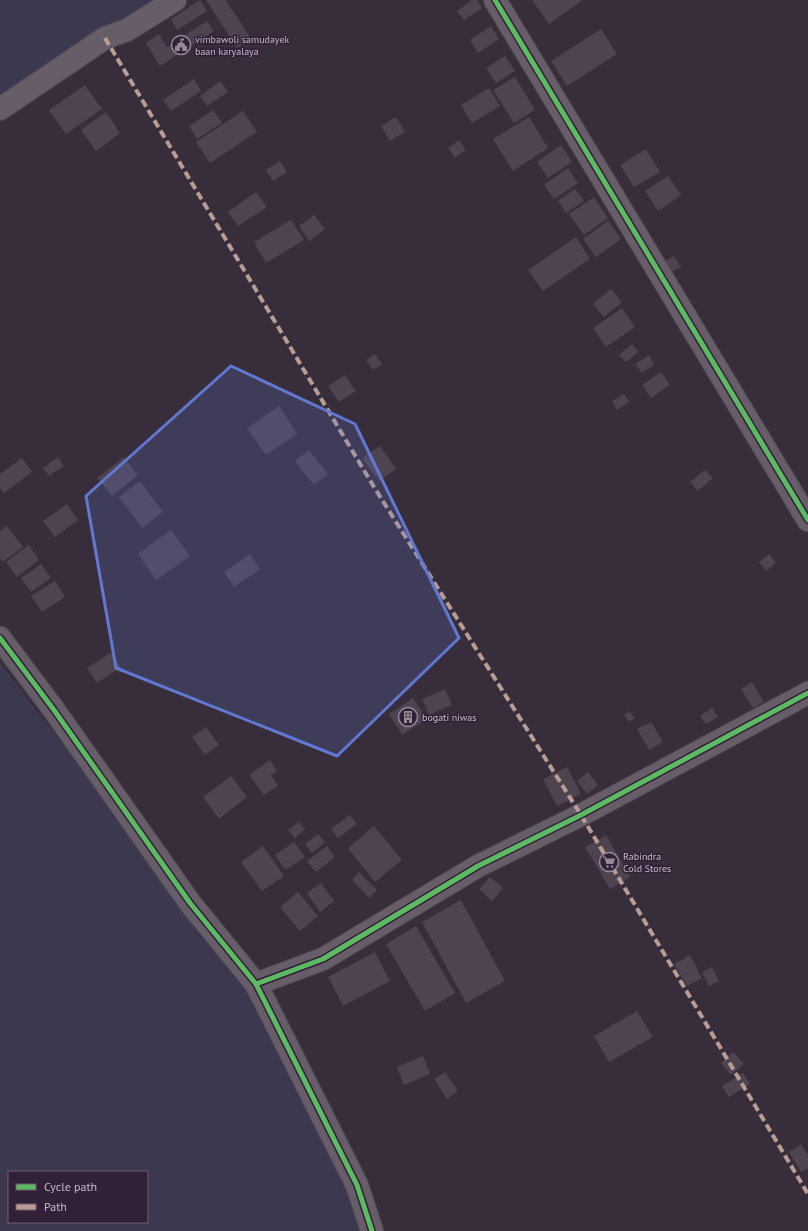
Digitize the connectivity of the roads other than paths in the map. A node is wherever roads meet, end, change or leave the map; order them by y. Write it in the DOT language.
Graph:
graph roads {
  1 [pos="175,0"];
  2 [pos="495,0"];
  3 [pos="0,109"];
  4 [pos="808,520"];
  5 [pos="0,638"];
  6 [pos="808,693"];
  7 [pos="256,984"];
  8 [pos="372,1231"];
  1 -- 3 [label="street"];
  2 -- 4 [label="street"];
  5 -- 7 [label="street"];
  6 -- 7 [label="street"];
  7 -- 8 [label="street"];
}
